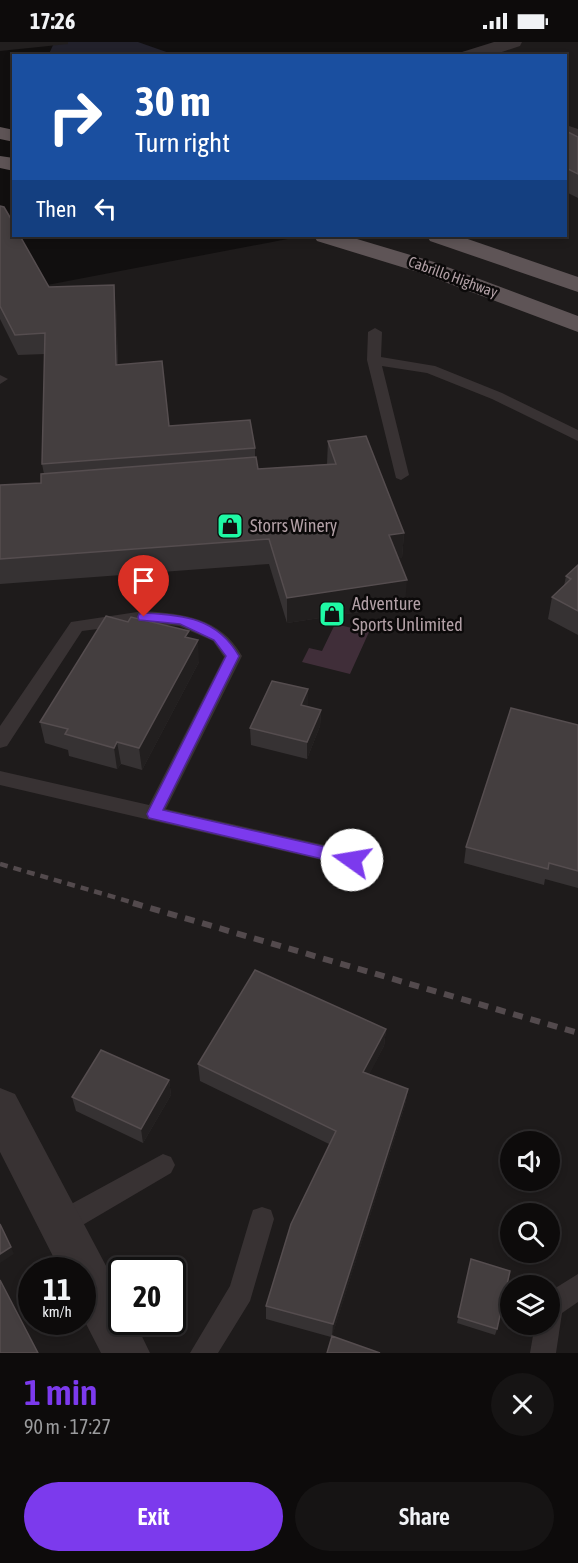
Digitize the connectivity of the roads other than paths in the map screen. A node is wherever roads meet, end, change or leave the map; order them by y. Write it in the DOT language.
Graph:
graph roads {
  1 [pos="513,42"];
  2 [pos="475,54"];
  3 [pos="329,237"];
  4 [pos="441,237"];
  5 [pos="578,285"];
  6 [pos="578,325"];
  7 [pos="375,332"];
  8 [pos="374,360"];
  9 [pos="578,436"];
  10 [pos="401,476"];
  11 [pos="0,741"];
  12 [pos="0,778"];
  13 [pos="154,814"];
  14 [pos="373,864"];
  15 [pos="0,1108"];
  16 [pos="163,1165"];
  17 [pos="262,1219"];
  18 [pos="60,1224"];
  19 [pos="578,1287"];
  20 [pos="560,1300"];
  21 [pos="546,1335"];
  22 [pos="126,1353"];
  23 [pos="203,1353"];
  24 [pos="543,1353"];
  1 -- 2 [label="street"];
  3 -- 6 [label="highway, Cabrillo Highway"];
  4 -- 5 [label="highway, Cabrillo Highway"];
  7 -- 8 [label="lane"];
  8 -- 9 [label="lane"];
  8 -- 10 [label="lane"];
  11 -- 13 [label="lane"];
  12 -- 13 [label="lane"];
  13 -- 14 [label="lane"];
  15 -- 18 [label="street"];
  16 -- 18 [label="lane"];
  17 -- 23 [label="lane"];
  18 -- 22 [label="street"];
  19 -- 20 [label="lane"];
  21 -- 24 [label="lane"];
}
